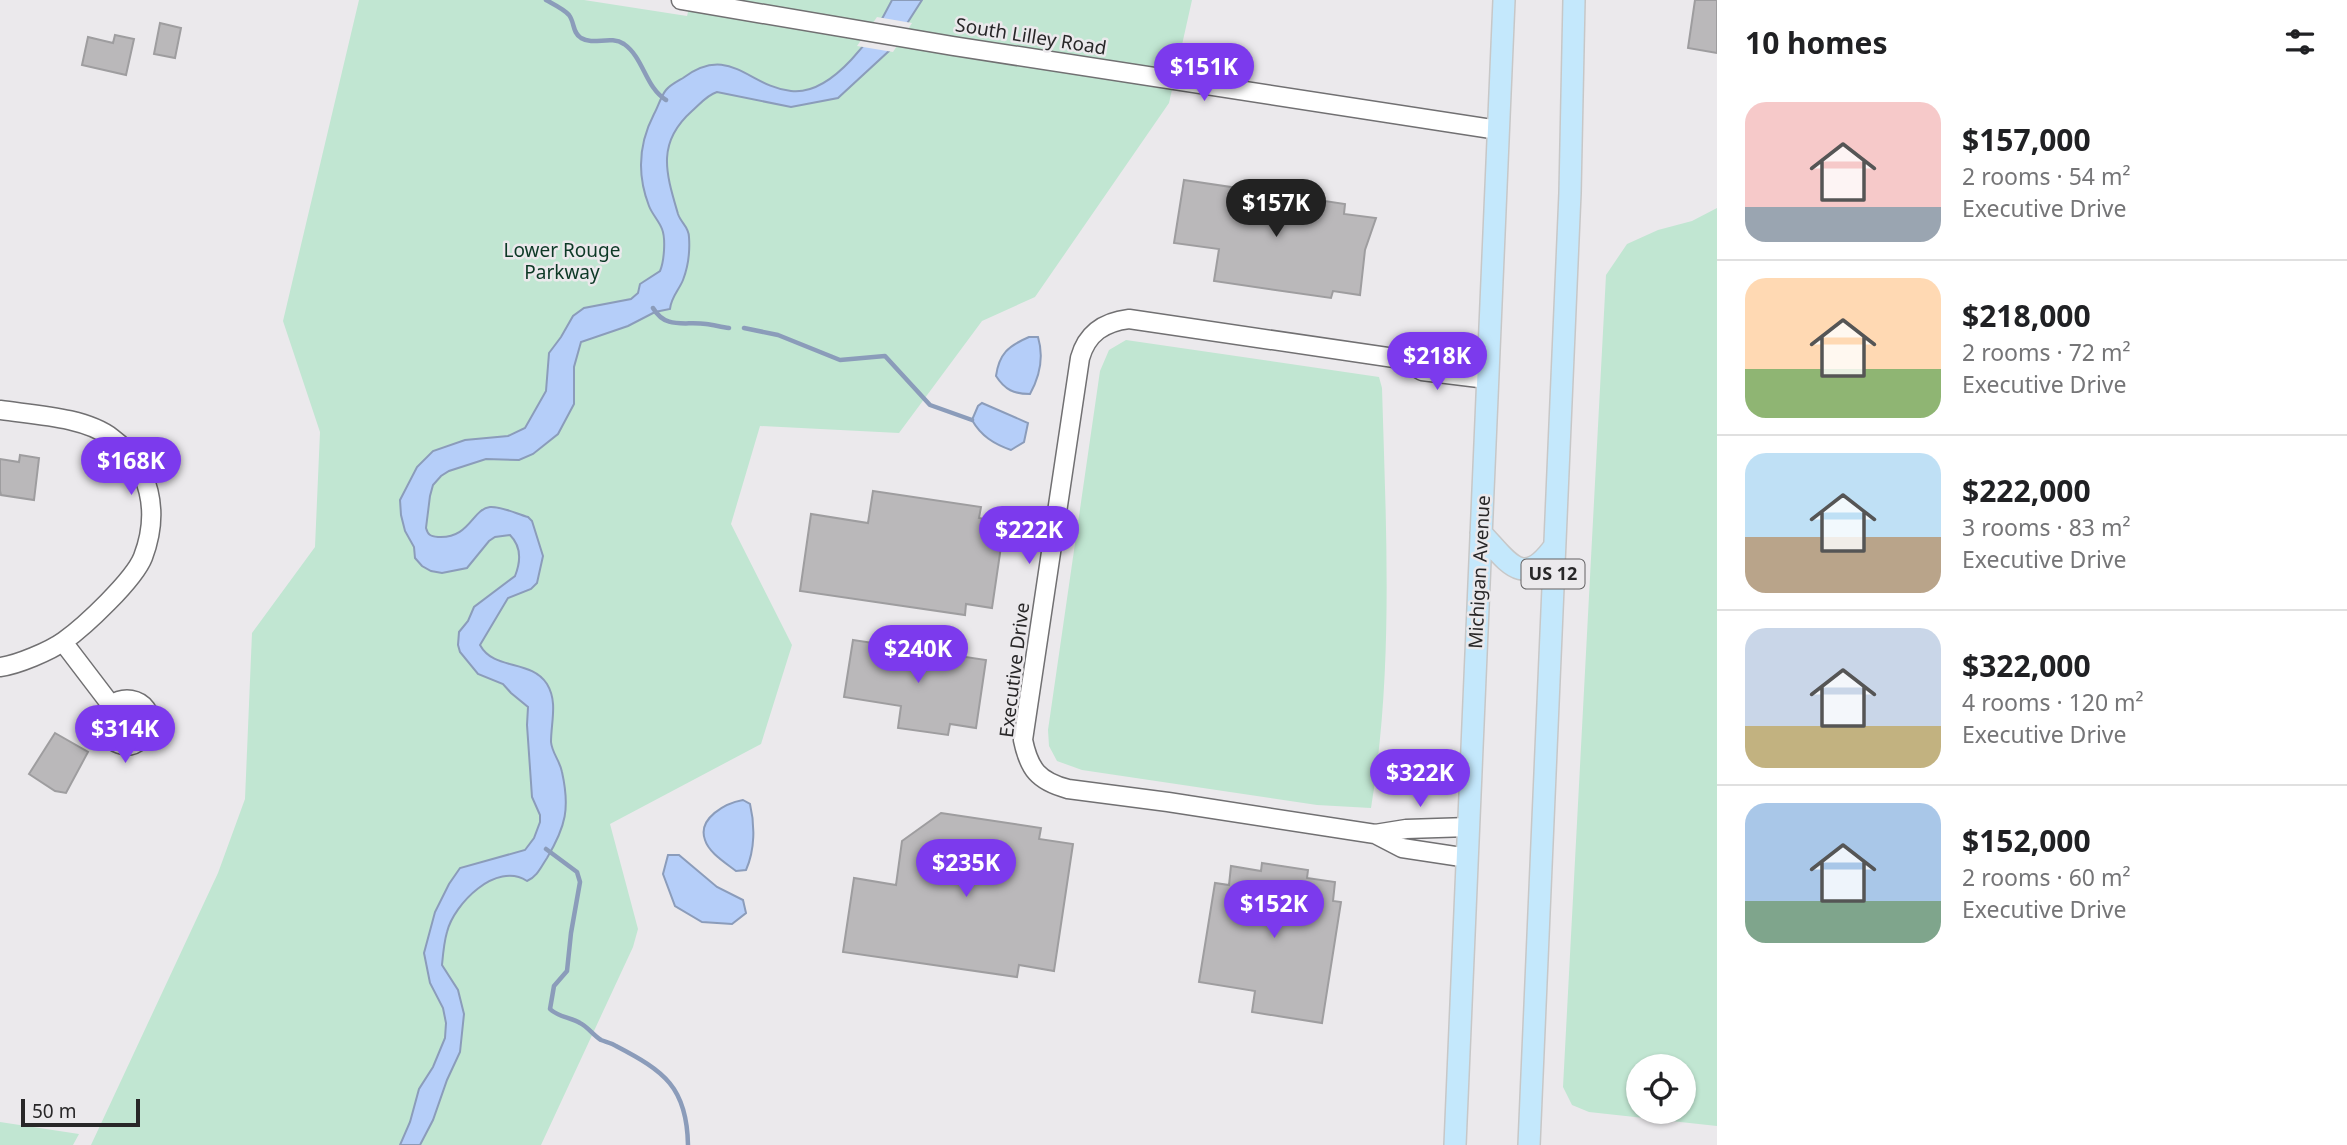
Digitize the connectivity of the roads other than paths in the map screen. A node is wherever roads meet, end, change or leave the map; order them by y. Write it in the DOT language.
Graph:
graph roads {
  1 [pos="681,0"];
  2 [pos="1504,0"];
  3 [pos="1574,0"];
  4 [pos="1499,130"];
  5 [pos="1489,357"];
  6 [pos="1401,359"];
  7 [pos="1487,379"];
  8 [pos="0,410"];
  9 [pos="1481,533"];
  10 [pos="1554,547"];
  11 [pos="63,642"];
  12 [pos="0,667"];
  13 [pos="111,705"];
  14 [pos="1469,827"];
  15 [pos="1375,834"];
  16 [pos="1468,858"];
  17 [pos="1455,1145"];
  18 [pos="1529,1145"];
  1 -- 4 [label="street, South Lilley Road"];
  2 -- 4 [label="main road, Michigan Avenue"];
  3 -- 10 [label="main road, US 12"];
  4 -- 5 [label="main road, Michigan Avenue"];
  5 -- 6 [label="street, Executive Drive"];
  5 -- 7 [label="main road, Michigan Avenue"];
  6 -- 7 [label="street, Executive Drive"];
  6 -- 15 [label="street, Executive Drive"];
  7 -- 9 [label="main road, Michigan Avenue"];
  8 -- 11 [label="street"];
  9 -- 10 [label="main road"];
  9 -- 14 [label="main road, Michigan Avenue"];
  10 -- 18 [label="main road, US 12"];
  11 -- 12 [label="street"];
  11 -- 13 [label="street"];
  14 -- 15 [label="street, Executive Drive"];
  14 -- 16 [label="main road, Michigan Avenue"];
  15 -- 16 [label="street, Executive Drive"];
  16 -- 17 [label="main road, Michigan Avenue"];
}
